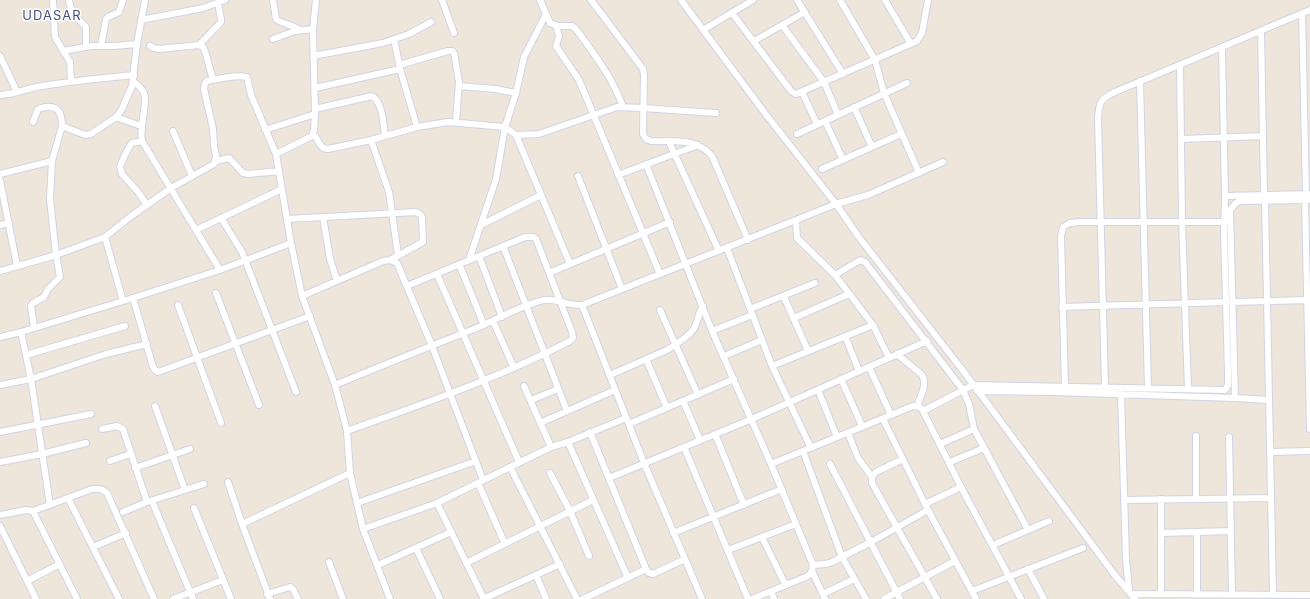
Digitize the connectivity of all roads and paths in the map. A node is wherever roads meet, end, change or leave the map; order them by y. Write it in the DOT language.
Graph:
graph roads {
  1 [pos="53,0"];
  2 [pos="69,0"];
  3 [pos="123,0"];
  4 [pos="145,0"];
  5 [pos="225,0"];
  6 [pos="273,0"];
  7 [pos="316,0"];
  8 [pos="442,0"];
  9 [pos="540,0"];
  10 [pos="591,0"];
  11 [pos="680,0"];
  12 [pos="753,0"];
  13 [pos="797,0"];
  14 [pos="840,0"];
  15 [pos="885,0"];
  16 [pos="928,0"];
  17 [pos="218,3"];
  18 [pos="1310,10"];
  19 [pos="804,12"];
  20 [pos="732,13"];
  21 [pos="1302,13"];
  22 [pos="546,14"];
  23 [pos="141,20"];
  24 [pos="431,22"];
  25 [pos="782,25"];
  26 [pos="556,26"];
  27 [pos="313,29"];
  28 [pos="300,30"];
  29 [pos="703,30"];
  30 [pos="1261,31"];
  31 [pos="454,33"];
  32 [pos="273,39"];
  33 [pos="394,39"];
  34 [pos="754,41"];
  35 [pos="137,44"];
  36 [pos="911,44"];
  37 [pos="199,45"];
  38 [pos="86,46"];
  39 [pos="102,46"];
  40 [pos="150,46"];
  41 [pos="1222,48"];
  42 [pos="63,51"];
  43 [pos="0,56"];
  44 [pos="313,56"];
  45 [pos="875,60"];
  46 [pos="1180,65"];
  47 [pos="399,67"];
  48 [pos="843,74"];
  49 [pos="133,78"];
  50 [pos="213,80"];
  51 [pos="71,81"];
  52 [pos="1140,81"];
  53 [pos="824,82"];
  54 [pos="907,83"];
  55 [pos="459,86"];
  56 [pos="314,88"];
  57 [pos="17,92"];
  58 [pos="802,92"];
  59 [pos="516,94"];
  60 [pos="884,94"];
  61 [pos="0,95"];
  62 [pos="623,107"];
  63 [pos="854,107"];
  64 [pos="643,108"];
  65 [pos="315,112"];
  66 [pos="716,113"];
  67 [pos="838,115"];
  68 [pos="594,116"];
  69 [pos="116,117"];
  70 [pos="825,121"];
  71 [pos="33,122"];
  72 [pos="456,122"];
  73 [pos="817,124"];
  74 [pos="62,126"];
  75 [pos="141,126"];
  76 [pos="417,127"];
  77 [pos="505,127"];
  78 [pos="265,130"];
  79 [pos="172,131"];
  80 [pos="313,134"];
  81 [pos="797,134"];
  82 [pos="902,134"];
  83 [pos="516,135"];
  84 [pos="385,136"];
  85 [pos="1263,136"];
  86 [pos="1224,138"];
  87 [pos="1182,139"];
  88 [pos="371,140"];
  89 [pos="142,141"];
  90 [pos="669,142"];
  91 [pos="698,145"];
  92 [pos="872,147"];
  93 [pos="276,154"];
  94 [pos="674,154"];
  95 [pos="843,160"];
  96 [pos="52,161"];
  97 [pos="216,161"];
  98 [pos="943,162"];
  99 [pos="646,164"];
  100 [pos="822,170"];
  101 [pos="279,171"];
  102 [pos="919,173"];
  103 [pos="0,174"];
  104 [pos="618,175"];
  105 [pos="192,176"];
  106 [pos="578,176"];
  107 [pos="0,180"];
  108 [pos="171,188"];
  109 [pos="282,190"];
  110 [pos="541,195"];
  111 [pos="1225,196"];
  112 [pos="1308,197"];
  113 [pos="1265,198"];
  114 [pos="836,204"];
  115 [pos="147,205"];
  116 [pos="392,213"];
  117 [pos="323,217"];
  118 [pos="222,218"];
  119 [pos="287,218"];
  120 [pos="796,221"];
  121 [pos="1143,221"];
  122 [pos="1182,221"];
  123 [pos="670,222"];
  124 [pos="1101,222"];
  125 [pos="1224,222"];
  126 [pos="9,223"];
  127 [pos="0,225"];
  128 [pos="481,225"];
  129 [pos="196,230"];
  130 [pos="643,233"];
  131 [pos="105,237"];
  132 [pos="748,240"];
  133 [pos="291,244"];
  134 [pos="503,246"];
  135 [pos="727,248"];
  136 [pos="606,249"];
  137 [pos="719,251"];
  138 [pos="56,255"];
  139 [pos="398,255"];
  140 [pos="478,256"];
  141 [pos="390,260"];
  142 [pos="469,260"];
  143 [pos="245,261"];
  144 [pos="459,264"];
  145 [pos="570,264"];
  146 [pos="687,264"];
  147 [pos="18,266"];
  148 [pos="220,270"];
  149 [pos="0,271"];
  150 [pos="549,273"];
  151 [pos="436,274"];
  152 [pos="660,274"];
  153 [pos="835,275"];
  154 [pos="337,281"];
  155 [pos="815,283"];
  156 [pos="407,286"];
  157 [pos="622,290"];
  158 [pos="216,293"];
  159 [pos="849,294"];
  160 [pos="302,296"];
  161 [pos="784,296"];
  162 [pos="133,298"];
  163 [pos="1309,300"];
  164 [pos="123,301"];
  165 [pos="560,301"];
  166 [pos="1268,301"];
  167 [pos="1229,302"];
  168 [pos="1185,303"];
  169 [pos="1145,304"];
  170 [pos="178,305"];
  171 [pos="582,305"];
  172 [pos="527,306"];
  173 [pos="703,306"];
  174 [pos="1103,306"];
  175 [pos="1062,307"];
  176 [pos="660,310"];
  177 [pos="751,312"];
  178 [pos="310,316"];
  179 [pos="502,317"];
  180 [pos="794,318"];
  181 [pos="493,321"];
  182 [pos="484,325"];
  183 [pos="873,325"];
  184 [pos="125,326"];
  185 [pos="34,328"];
  186 [pos="272,330"];
  187 [pos="712,331"];
  188 [pos="21,332"];
  189 [pos="462,334"];
  190 [pos="845,336"];
  191 [pos="0,337"];
  192 [pos="762,340"];
  193 [pos="927,341"];
  194 [pos="147,344"];
  195 [pos="235,344"];
  196 [pos="675,345"];
  197 [pos="432,346"];
  198 [pos="808,351"];
  199 [pos="545,354"];
  200 [pos="897,354"];
  201 [pos="26,355"];
  202 [pos="724,356"];
  203 [pos="198,357"];
  204 [pos="889,358"];
  205 [pos="646,359"];
  206 [pos="772,366"];
  207 [pos="869,367"];
  208 [pos="514,368"];
  209 [pos="859,371"];
  210 [pos="610,375"];
  211 [pos="31,378"];
  212 [pos="734,379"];
  213 [pos="841,379"];
  214 [pos="483,380"];
  215 [pos="0,385"];
  216 [pos="335,385"];
  217 [pos="973,385"];
  218 [pos="524,386"];
  219 [pos="1064,387"];
  220 [pos="1105,387"];
  221 [pos="558,388"];
  222 [pos="1148,388"];
  223 [pos="1188,389"];
  224 [pos="615,390"];
  225 [pos="818,390"];
  226 [pos="963,390"];
  227 [pos="977,391"];
  228 [pos="296,392"];
  229 [pos="450,393"];
  230 [pos="1122,394"];
  231 [pos="698,395"];
  232 [pos="1235,398"];
  233 [pos="530,400"];
  234 [pos="1269,400"];
  235 [pos="683,402"];
  236 [pos="789,403"];
  237 [pos="259,405"];
  238 [pos="155,406"];
  239 [pos="917,406"];
  240 [pos="667,408"];
  241 [pos="924,411"];
  242 [pos="567,412"];
  243 [pos="91,414"];
  244 [pos="891,415"];
  245 [pos="626,418"];
  246 [pos="752,419"];
  247 [pos="883,419"];
  248 [pos="222,423"];
  249 [pos="540,423"];
  250 [pos="38,424"];
  251 [pos="628,424"];
  252 [pos="862,426"];
  253 [pos="102,429"];
  254 [pos="974,429"];
  255 [pos="1310,429"];
  256 [pos="347,431"];
  257 [pos="0,432"];
  258 [pos="590,432"];
  259 [pos="848,433"];
  260 [pos="715,434"];
  261 [pos="1196,436"];
  262 [pos="837,437"];
  263 [pos="1229,437"];
  264 [pos="700,440"];
  265 [pos="568,442"];
  266 [pos="86,443"];
  267 [pos="940,444"];
  268 [pos="551,447"];
  269 [pos="684,447"];
  270 [pos="811,448"];
  271 [pos="984,448"];
  272 [pos="190,449"];
  273 [pos="803,451"];
  274 [pos="1310,451"];
  275 [pos="1270,452"];
  276 [pos="42,454"];
  277 [pos="130,454"];
  278 [pos="172,455"];
  279 [pos="903,459"];
  280 [pos="110,461"];
  281 [pos="476,461"];
  282 [pos="0,462"];
  283 [pos="518,462"];
  284 [pos="950,462"];
  285 [pos="644,463"];
  286 [pos="771,464"];
  287 [pos="830,464"];
  288 [pos="510,467"];
  289 [pos="135,468"];
  290 [pos="550,472"];
  291 [pos="350,473"];
  292 [pos="872,477"];
  293 [pos="609,478"];
  294 [pos="228,482"];
  295 [pos="481,482"];
  296 [pos="204,484"];
  297 [pos="961,487"];
  298 [pos="782,489"];
  299 [pos="185,490"];
  300 [pos="68,498"];
  301 [pos="1230,498"];
  302 [pos="1271,498"];
  303 [pos="1161,499"];
  304 [pos="1196,499"];
  305 [pos="593,500"];
  306 [pos="1125,500"];
  307 [pos="150,502"];
  308 [pos="357,503"];
  309 [pos="437,503"];
  310 [pos="925,504"];
  311 [pos="50,505"];
  312 [pos="744,505"];
  313 [pos="194,508"];
  314 [pos="33,510"];
  315 [pos="928,510"];
  316 [pos="570,511"];
  317 [pos="123,512"];
  318 [pos="0,516"];
  319 [pos="714,517"];
  320 [pos="1049,521"];
  321 [pos="242,524"];
  322 [pos="796,524"];
  323 [pos="0,526"];
  324 [pos="540,526"];
  325 [pos="898,527"];
  326 [pos="363,529"];
  327 [pos="1028,530"];
  328 [pos="1231,531"];
  329 [pos="451,532"];
  330 [pos="1197,532"];
  331 [pos="126,533"];
  332 [pos="1161,533"];
  333 [pos="673,534"];
  334 [pos="762,537"];
  335 [pos="871,542"];
  336 [pos="505,544"];
  337 [pos="993,545"];
  338 [pos="93,547"];
  339 [pos="416,548"];
  340 [pos="1083,548"];
  341 [pos="728,550"];
  342 [pos="589,556"];
  343 [pos="842,557"];
  344 [pos="685,559"];
  345 [pos="955,561"];
  346 [pos="329,562"];
  347 [pos="466,563"];
  348 [pos="60,564"];
  349 [pos="560,564"];
  350 [pos="378,565"];
  351 [pos="813,568"];
  352 [pos="646,569"];
  353 [pos="1028,569"];
  354 [pos="536,575"];
  355 [pos="925,577"];
  356 [pos="1010,577"];
  357 [pos="628,578"];
  358 [pos="854,579"];
  359 [pos="223,580"];
  360 [pos="27,581"];
  361 [pos="785,584"];
  362 [pos="771,591"];
  363 [pos="972,591"];
  364 [pos="191,592"];
  365 [pos="896,593"];
  366 [pos="1161,594"];
  367 [pos="1197,594"];
  368 [pos="1232,594"];
  369 [pos="1273,594"];
  370 [pos="1132,595"];
  371 [pos="1310,595"];
  372 [pos="269,596"];
  373 [pos="824,596"];
  374 [pos="36,599"];
  375 [pos="77,599"];
  376 [pos="119,599"];
  377 [pos="154,599"];
  378 [pos="173,599"];
  379 [pos="193,599"];
  380 [pos="231,599"];
  381 [pos="298,599"];
  382 [pos="343,599"];
  383 [pos="390,599"];
  384 [pos="440,599"];
  385 [pos="484,599"];
  386 [pos="546,599"];
  387 [pos="577,599"];
  388 [pos="583,599"];
  389 [pos="702,599"];
  390 [pos="748,599"];
  391 [pos="752,599"];
  392 [pos="774,599"];
  393 [pos="866,599"];
  394 [pos="884,599"];
  395 [pos="900,599"];
  396 [pos="937,599"];
  397 [pos="976,599"];
  398 [pos="1021,599"];
  399 [pos="1044,599"];
  1 -- 42 [label="street"];
  2 -- 38 [label="street"];
  3 -- 39 [label="street"];
  4 -- 23 [label="street"];
  5 -- 17 [label="street"];
  6 -- 28 [label="street"];
  7 -- 27 [label="street"];
  8 -- 31 [label="street"];
  9 -- 22 [label="street"];
  10 -- 64 [label="street"];
  11 -- 29 [label="street"];
  12 -- 20 [label="street"];
  13 -- 19 [label="street"];
  14 -- 45 [label="street"];
  15 -- 36 [label="street"];
  16 -- 36 [label="street"];
  17 -- 23 [label="street"];
  17 -- 37 [label="street"];
  18 -- 21 [label="street"];
  19 -- 25 [label="street"];
  19 -- 48 [label="street"];
  20 -- 29 [label="street"];
  20 -- 34 [label="street"];
  21 -- 30 [label="street"];
  21 -- 112 [label="street"];
  22 -- 26 [label="street"];
  22 -- 59 [label="street"];
  23 -- 35 [label="street"];
  24 -- 33 [label="street"];
  25 -- 34 [label="street"];
  25 -- 53 [label="street"];
  26 -- 62 [label="street"];
  26 -- 68 [label="street"];
  27 -- 28 [label="street"];
  27 -- 44 [label="street"];
  28 -- 32 [label="street"];
  29 -- 114 [label="street"];
  30 -- 41 [label="street"];
  30 -- 85 [label="street"];
  33 -- 44 [label="street"];
  33 -- 47 [label="street"];
  34 -- 58 [label="street"];
  35 -- 39 [label="street"];
  35 -- 49 [label="street"];
  36 -- 45 [label="street"];
  37 -- 40 [label="street"];
  37 -- 50 [label="street"];
  38 -- 39 [label="street"];
  38 -- 42 [label="street"];
  41 -- 46 [label="street"];
  41 -- 86 [label="street"];
  42 -- 51 [label="street"];
  43 -- 57 [label="street"];
  44 -- 56 [label="street"];
  45 -- 48 [label="street"];
  45 -- 60 [label="street"];
  46 -- 52 [label="street"];
  46 -- 87 [label="street"];
  47 -- 55 [label="street"];
  47 -- 56 [label="street"];
  47 -- 76 [label="street"];
  48 -- 53 [label="street"];
  49 -- 51 [label="street"];
  49 -- 69 [label="street"];
  49 -- 75 [label="street"];
  50 -- 78 [label="street"];
  50 -- 97 [label="street"];
  51 -- 57 [label="street"];
  52 -- 121 [label="street"];
  52 -- 124 [label="street"];
  53 -- 58 [label="street"];
  53 -- 67 [label="street"];
  54 -- 60 [label="street"];
  55 -- 59 [label="street"];
  55 -- 72 [label="street"];
  56 -- 65 [label="street"];
  57 -- 61 [label="street"];
  58 -- 73 [label="street"];
  59 -- 77 [label="street"];
  60 -- 63 [label="street"];
  60 -- 82 [label="street"];
  62 -- 64 [label="street"];
  62 -- 68 [label="street"];
  63 -- 67 [label="street"];
  63 -- 92 [label="street"];
  64 -- 66 [label="street"];
  64 -- 90 [label="street"];
  65 -- 78 [label="street"];
  65 -- 80 [label="street"];
  65 -- 84 [label="street"];
  67 -- 70 [label="street"];
  68 -- 83 [label="street"];
  68 -- 104 [label="street"];
  69 -- 74 [label="street"];
  69 -- 75 [label="street"];
  70 -- 73 [label="street"];
  70 -- 95 [label="street"];
  71 -- 74 [label="street"];
  72 -- 76 [label="street"];
  72 -- 77 [label="street"];
  73 -- 81 [label="street"];
  74 -- 96 [label="street"];
  75 -- 89 [label="street"];
  76 -- 84 [label="street"];
  77 -- 83 [label="street"];
  77 -- 128 [label="street"];
  78 -- 93 [label="street"];
  79 -- 105 [label="street"];
  80 -- 88 [label="street"];
  80 -- 93 [label="street"];
  82 -- 92 [label="street"];
  82 -- 102 [label="street"];
  83 -- 110 [label="street"];
  84 -- 88 [label="street"];
  85 -- 86 [label="street"];
  85 -- 113 [label="street"];
  86 -- 87 [label="street"];
  86 -- 111 [label="street"];
  87 -- 122 [label="street"];
  88 -- 116 [label="street"];
  89 -- 108 [label="street"];
  89 -- 115 [label="street"];
  90 -- 91 [label="street"];
  90 -- 94 [label="street"];
  91 -- 94 [label="street"];
  91 -- 132 [label="street"];
  92 -- 95 [label="street"];
  93 -- 101 [label="street"];
  94 -- 99 [label="street"];
  94 -- 137 [label="street"];
  95 -- 100 [label="street"];
  96 -- 103 [label="street"];
  96 -- 138 [label="street"];
  97 -- 101 [label="street"];
  97 -- 105 [label="street"];
  98 -- 102 [label="street"];
  99 -- 104 [label="street"];
  99 -- 123 [label="street"];
  101 -- 109 [label="street"];
  102 -- 114 [label="street"];
  104 -- 130 [label="street"];
  105 -- 108 [label="street"];
  106 -- 136 [label="street"];
  107 -- 126 [label="street"];
  108 -- 115 [label="street"];
  108 -- 129 [label="street"];
  109 -- 118 [label="street"];
  109 -- 119 [label="street"];
  110 -- 128 [label="street"];
  110 -- 145 [label="street"];
  111 -- 113 [label="street"];
  111 -- 125 [label="street"];
  112 -- 113 [label="street"];
  112 -- 163 [label="street"];
  113 -- 166 [label="street"];
  113 -- 167 [label="street"];
  114 -- 120 [label="street"];
  114 -- 217 [label="street"];
  115 -- 131 [label="street"];
  116 -- 117 [label="street"];
  116 -- 139 [label="street"];
  116 -- 139 [label="street"];
  117 -- 119 [label="street"];
  117 -- 154 [label="street"];
  118 -- 129 [label="street"];
  118 -- 143 [label="street"];
  119 -- 133 [label="street"];
  120 -- 132 [label="street"];
  120 -- 153 [label="street"];
  121 -- 122 [label="street"];
  121 -- 124 [label="street"];
  121 -- 169 [label="street"];
  122 -- 125 [label="street"];
  122 -- 168 [label="street"];
  123 -- 130 [label="street"];
  123 -- 146 [label="street"];
  124 -- 174 [label="street"];
  124 -- 175 [label="street"];
  125 -- 167 [label="street"];
  126 -- 127 [label="street"];
  126 -- 147 [label="street"];
  128 -- 142 [label="street"];
  129 -- 148 [label="street"];
  130 -- 136 [label="street"];
  130 -- 152 [label="street"];
  131 -- 138 [label="street"];
  131 -- 164 [label="street"];
  132 -- 135 [label="street"];
  133 -- 143 [label="street"];
  133 -- 160 [label="street"];
  134 -- 140 [label="street"];
  134 -- 150 [label="street"];
  134 -- 172 [label="street"];
  135 -- 137 [label="street"];
  135 -- 177 [label="street"];
  136 -- 145 [label="street"];
  136 -- 157 [label="street"];
  137 -- 146 [label="street"];
  138 -- 147 [label="street"];
  138 -- 185 [label="street"];
  139 -- 141 [label="street"];
  140 -- 142 [label="street"];
  140 -- 179 [label="street"];
  141 -- 154 [label="street"];
  141 -- 156 [label="street"];
  142 -- 144 [label="street"];
  143 -- 148 [label="street"];
  143 -- 186 [label="street"];
  144 -- 151 [label="street"];
  144 -- 182 [label="street"];
  145 -- 150 [label="street"];
  146 -- 152 [label="street"];
  146 -- 173 [label="street"];
  147 -- 149 [label="street"];
  148 -- 162 [label="street"];
  150 -- 165 [label="street"];
  151 -- 156 [label="street"];
  151 -- 189 [label="street"];
  152 -- 157 [label="street"];
  153 -- 159 [label="street"];
  153 -- 193 [label="street"];
  154 -- 160 [label="street"];
  155 -- 161 [label="street"];
  156 -- 197 [label="street"];
  157 -- 171 [label="street"];
  158 -- 195 [label="street"];
  159 -- 180 [label="street"];
  159 -- 183 [label="street"];
  160 -- 178 [label="street"];
  161 -- 177 [label="street"];
  161 -- 180 [label="street"];
  162 -- 164 [label="street"];
  162 -- 194 [label="street"];
  163 -- 166 [label="street"];
  163 -- 255 [label="street"];
  164 -- 185 [label="street"];
  165 -- 171 [label="street"];
  165 -- 172 [label="street"];
  165 -- 199 [label="street"];
  166 -- 167 [label="street"];
  166 -- 234 [label="street"];
  167 -- 168 [label="street"];
  167 -- 223 [label="street"];
  167 -- 232 [label="street"];
  168 -- 169 [label="street"];
  168 -- 223 [label="street"];
  169 -- 174 [label="street"];
  169 -- 222 [label="street"];
  170 -- 203 [label="street"];
  171 -- 210 [label="street"];
  172 -- 179 [label="street"];
  172 -- 199 [label="street"];
  173 -- 187 [label="street"];
  173 -- 196 [label="street"];
  174 -- 175 [label="street"];
  174 -- 220 [label="street"];
  175 -- 219 [label="street"];
  176 -- 196 [label="street"];
  177 -- 187 [label="street"];
  177 -- 192 [label="street"];
  178 -- 186 [label="street"];
  178 -- 216 [label="street"];
  179 -- 181 [label="street"];
  180 -- 198 [label="street"];
  181 -- 182 [label="street"];
  181 -- 208 [label="street"];
  182 -- 189 [label="street"];
  183 -- 190 [label="street"];
  183 -- 204 [label="street"];
  184 -- 201 [label="street"];
  185 -- 188 [label="street"];
  186 -- 195 [label="street"];
  186 -- 228 [label="street"];
  187 -- 202 [label="street"];
  188 -- 191 [label="street"];
  188 -- 201 [label="street"];
  189 -- 197 [label="street"];
  189 -- 214 [label="street"];
  190 -- 198 [label="street"];
  190 -- 209 [label="street"];
  192 -- 202 [label="street"];
  192 -- 206 [label="street"];
  193 -- 200 [label="street"];
  193 -- 226 [label="street"];
  194 -- 203 [label="street"];
  194 -- 211 [label="street"];
  195 -- 203 [label="street"];
  195 -- 237 [label="street"];
  196 -- 205 [label="street"];
  196 -- 231 [label="street"];
  197 -- 216 [label="street"];
  197 -- 229 [label="street"];
  198 -- 206 [label="street"];
  199 -- 208 [label="street"];
  199 -- 221 [label="street"];
  200 -- 204 [label="street"];
  200 -- 239 [label="street"];
  201 -- 211 [label="street"];
  202 -- 212 [label="street"];
  203 -- 248 [label="street"];
  204 -- 207 [label="street"];
  205 -- 210 [label="street"];
  205 -- 240 [label="street"];
  206 -- 236 [label="street"];
  207 -- 209 [label="street"];
  207 -- 244 [label="street"];
  208 -- 214 [label="street"];
  209 -- 213 [label="street"];
  210 -- 224 [label="street"];
  211 -- 215 [label="street"];
  211 -- 250 [label="street"];
  212 -- 231 [label="street"];
  212 -- 246 [label="street"];
  213 -- 225 [label="street"];
  213 -- 252 [label="street"];
  214 -- 229 [label="street"];
  214 -- 283 [label="street"];
  216 -- 256 [label="street"];
  217 -- 219 [label="street"];
  217 -- 226 [label="street"];
  217 -- 227 [label="street"];
  218 -- 233 [label="street"];
  219 -- 220 [label="street"];
  220 -- 222 [label="street"];
  221 -- 233 [label="street"];
  221 -- 242 [label="street"];
  222 -- 223 [label="street"];
  224 -- 242 [label="street"];
  224 -- 245 [label="street"];
  225 -- 236 [label="street"];
  225 -- 262 [label="street"];
  226 -- 241 [label="street"];
  226 -- 254 [label="street"];
  227 -- 230 [label="street"];
  227 -- 370 [label="street"];
  229 -- 256 [label="street"];
  229 -- 281 [label="street"];
  230 -- 232 [label="street"];
  230 -- 306 [label="street"];
  231 -- 235 [label="street"];
  232 -- 234 [label="street"];
  233 -- 249 [label="street"];
  234 -- 275 [label="street"];
  235 -- 240 [label="street"];
  235 -- 264 [label="street"];
  236 -- 246 [label="street"];
  236 -- 270 [label="street"];
  238 -- 278 [label="street"];
  239 -- 241 [label="street"];
  239 -- 244 [label="street"];
  240 -- 251 [label="street"];
  241 -- 267 [label="street"];
  242 -- 249 [label="street"];
  243 -- 250 [label="street"];
  244 -- 247 [label="street"];
  245 -- 251 [label="street"];
  245 -- 258 [label="street"];
  246 -- 260 [label="street"];
  246 -- 286 [label="street"];
  247 -- 252 [label="street"];
  247 -- 279 [label="street"];
  249 -- 268 [label="street"];
  250 -- 257 [label="street"];
  250 -- 276 [label="street"];
  251 -- 285 [label="street"];
  252 -- 259 [label="street"];
  253 -- 277 [label="street"];
  254 -- 267 [label="street"];
  254 -- 271 [label="street"];
  256 -- 291 [label="street"];
  258 -- 265 [label="street"];
  258 -- 293 [label="street"];
  259 -- 262 [label="street"];
  259 -- 292 [label="street"];
  260 -- 264 [label="street"];
  260 -- 312 [label="street"];
  261 -- 304 [label="street"];
  262 -- 270 [label="street"];
  263 -- 301 [label="street"];
  264 -- 269 [label="street"];
  265 -- 268 [label="street"];
  265 -- 305 [label="street"];
  266 -- 276 [label="street"];
  267 -- 284 [label="street"];
  268 -- 283 [label="street"];
  269 -- 285 [label="street"];
  269 -- 319 [label="street"];
  270 -- 273 [label="street"];
  271 -- 284 [label="street"];
  271 -- 327 [label="street"];
  272 -- 278 [label="street"];
  273 -- 286 [label="street"];
  273 -- 343 [label="street"];
  274 -- 275 [label="street"];
  275 -- 302 [label="street"];
  276 -- 282 [label="street"];
  276 -- 311 [label="street"];
  277 -- 280 [label="street"];
  277 -- 289 [label="street"];
  278 -- 289 [label="street"];
  278 -- 299 [label="street"];
  279 -- 292 [label="street"];
  279 -- 310 [label="street"];
  281 -- 295 [label="street"];
  281 -- 308 [label="street"];
  283 -- 288 [label="street"];
  284 -- 297 [label="street"];
  285 -- 293 [label="street"];
  285 -- 333 [label="street"];
  286 -- 298 [label="street"];
  287 -- 335 [label="street"];
  288 -- 295 [label="street"];
  288 -- 324 [label="street"];
  289 -- 307 [label="street"];
  290 -- 316 [label="street"];
  291 -- 308 [label="street"];
  291 -- 321 [label="street"];
  292 -- 325 [label="street"];
  293 -- 352 [label="street"];
  294 -- 321 [label="street"];
  295 -- 309 [label="street"];
  295 -- 336 [label="street"];
  296 -- 299 [label="street"];
  297 -- 310 [label="street"];
  297 -- 337 [label="street"];
  298 -- 312 [label="street"];
  298 -- 322 [label="street"];
  299 -- 307 [label="street"];
  300 -- 311 [label="street"];
  300 -- 331 [label="street"];
  300 -- 338 [label="street"];
  301 -- 302 [label="street"];
  301 -- 304 [label="street"];
  301 -- 328 [label="street"];
  302 -- 369 [label="street"];
  303 -- 304 [label="street"];
  303 -- 306 [label="street"];
  303 -- 332 [label="street"];
  305 -- 316 [label="street"];
  305 -- 357 [label="street"];
  306 -- 370 [label="street"];
  307 -- 317 [label="street"];
  307 -- 364 [label="street"];
  308 -- 326 [label="street"];
  309 -- 326 [label="street"];
  309 -- 329 [label="street"];
  310 -- 315 [label="street"];
  311 -- 314 [label="street"];
  312 -- 319 [label="street"];
  313 -- 359 [label="street"];
  314 -- 318 [label="street"];
  314 -- 348 [label="street"];
  315 -- 325 [label="street"];
  315 -- 345 [label="street"];
  316 -- 324 [label="street"];
  316 -- 342 [label="street"];
  319 -- 333 [label="street"];
  319 -- 341 [label="street"];
  320 -- 327 [label="street"];
  321 -- 372 [label="street"];
  322 -- 334 [label="street"];
  322 -- 351 [label="street"];
  323 -- 360 [label="street"];
  324 -- 336 [label="street"];
  324 -- 349 [label="street"];
  325 -- 335 [label="street"];
  325 -- 355 [label="street"];
  326 -- 350 [label="street"];
  327 -- 337 [label="street"];
  328 -- 330 [label="street"];
  328 -- 368 [label="street"];
  329 -- 339 [label="street"];
  329 -- 347 [label="street"];
  330 -- 332 [label="street"];
  330 -- 367 [label="street"];
  331 -- 338 [label="street"];
  331 -- 377 [label="street"];
  332 -- 366 [label="street"];
  333 -- 344 [label="street"];
  334 -- 341 [label="street"];
  334 -- 361 [label="street"];
  335 -- 343 [label="street"];
  335 -- 365 [label="street"];
  336 -- 347 [label="street"];
  337 -- 356 [label="street"];
  338 -- 376 [label="street"];
  339 -- 350 [label="street"];
  339 -- 384 [label="street"];
  340 -- 353 [label="street"];
  341 -- 390 [label="street"];
  343 -- 351 [label="street"];
  343 -- 358 [label="street"];
  344 -- 352 [label="street"];
  344 -- 389 [label="street"];
  345 -- 355 [label="street"];
  345 -- 363 [label="street"];
  346 -- 382 [label="street"];
  347 -- 385 [label="street"];
  348 -- 360 [label="street"];
  348 -- 375 [label="street"];
  349 -- 354 [label="street"];
  349 -- 387 [label="street"];
  350 -- 383 [label="street"];
  351 -- 361 [label="street"];
  351 -- 373 [label="street"];
  352 -- 357 [label="street"];
  353 -- 356 [label="street"];
  353 -- 399 [label="street"];
  354 -- 385 [label="street"];
  354 -- 386 [label="street"];
  355 -- 365 [label="street"];
  355 -- 396 [label="street"];
  356 -- 363 [label="street"];
  356 -- 398 [label="street"];
  357 -- 388 [label="street"];
  358 -- 373 [label="street"];
  358 -- 393 [label="street"];
  359 -- 364 [label="street"];
  359 -- 380 [label="street"];
  360 -- 374 [label="street"];
  361 -- 362 [label="street"];
  362 -- 391 [label="street"];
  362 -- 392 [label="street"];
  363 -- 397 [label="street"];
  364 -- 378 [label="street"];
  364 -- 379 [label="street"];
  365 -- 394 [label="street"];
  365 -- 395 [label="street"];
  366 -- 367 [label="street"];
  366 -- 370 [label="street"];
  367 -- 368 [label="street"];
  368 -- 369 [label="street"];
  369 -- 371 [label="street"];
  372 -- 381 [label="street"];
}
